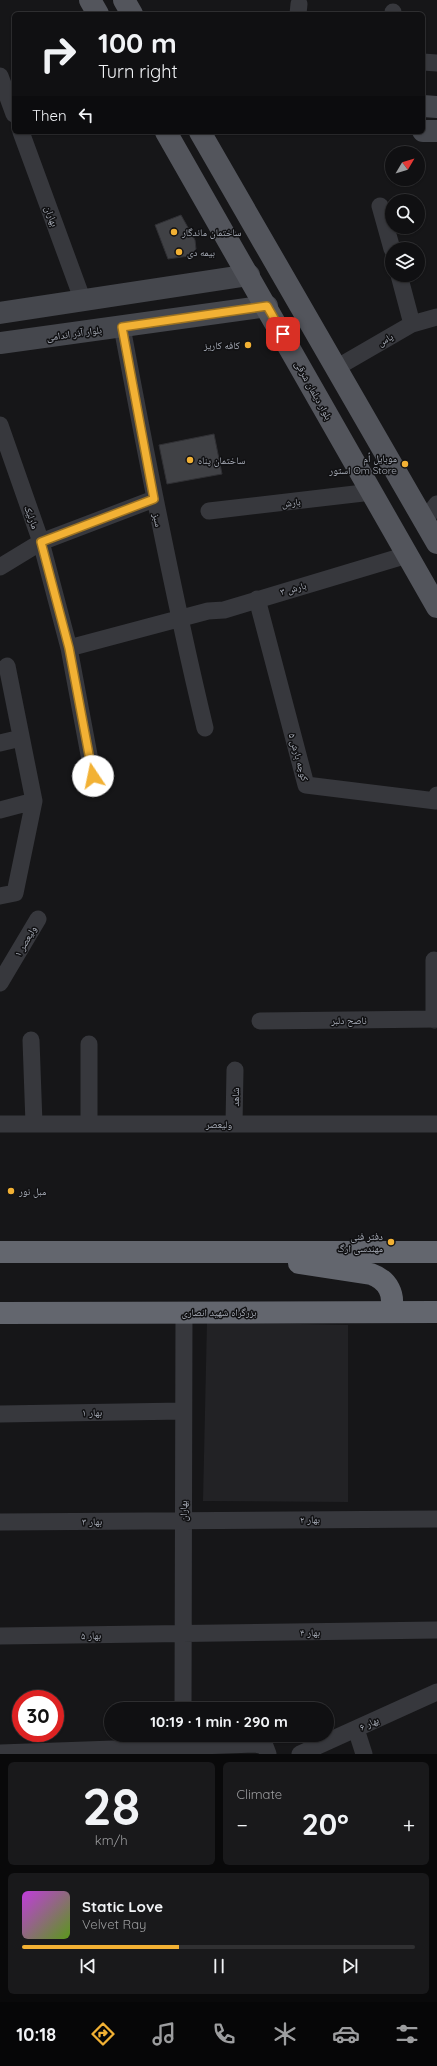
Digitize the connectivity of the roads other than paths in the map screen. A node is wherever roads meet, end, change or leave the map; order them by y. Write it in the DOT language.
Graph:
graph roads {
  1 [pos="90,0"];
  2 [pos="124,0"];
  3 [pos="97,12"];
  4 [pos="131,12"];
  5 [pos="425,62"];
  6 [pos="437,63"];
  7 [pos="0,76"];
  8 [pos="425,106"];
  9 [pos="437,107"];
  10 [pos="12,109"];
  11 [pos="425,131"];
  12 [pos="437,131"];
  13 [pos="22,134"];
  14 [pos="167,134"];
  15 [pos="203,134"];
  16 [pos="380,206"];
  17 [pos="390,242"];
  18 [pos="249,275"];
  19 [pos="401,282"];
  20 [pos="187,284"];
  21 [pos="295,297"];
  22 [pos="83,301"];
  23 [pos="267,306"];
  24 [pos="0,313"];
  25 [pos="194,315"];
  26 [pos="437,317"];
  27 [pos="412,324"];
  28 [pos="122,327"];
  29 [pos="0,343"];
  30 [pos="336,368"];
  31 [pos="0,425"];
  32 [pos="372,492"];
  33 [pos="154,499"];
  34 [pos="209,511"];
  35 [pos="430,512"];
  36 [pos="41,542"];
  37 [pos="437,543"];
  38 [pos="407,555"];
  39 [pos="0,567"];
  40 [pos="257,599"];
  41 [pos="437,607"];
  42 [pos="178,619"];
  43 [pos="69,648"];
  44 [pos="7,666"];
  45 [pos="205,728"];
  46 [pos="21,738"];
  47 [pos="0,743"];
  48 [pos="93,776"];
  49 [pos="437,795"];
  50 [pos="34,801"];
  51 [pos="0,810"];
  52 [pos="0,896"];
  53 [pos="38,919"];
  54 [pos="434,960"];
  55 [pos="0,983"];
  56 [pos="436,1020"];
  57 [pos="260,1021"];
  58 [pos="31,1040"];
  59 [pos="89,1044"];
  60 [pos="235,1070"];
  61 [pos="0,1124"];
  62 [pos="34,1124"];
  63 [pos="89,1124"];
  64 [pos="234,1124"];
  65 [pos="437,1124"];
  66 [pos="0,1252"];
  67 [pos="231,1252"];
  68 [pos="437,1252"];
  69 [pos="184,1312"];
  70 [pos="390,1312"];
  71 [pos="437,1312"];
  72 [pos="0,1313"];
  73 [pos="183,1411"];
  74 [pos="0,1414"];
  75 [pos="437,1519"];
  76 [pos="183,1520"];
  77 [pos="0,1522"];
  78 [pos="437,1630"];
  79 [pos="183,1634"];
  80 [pos="0,1636"];
  81 [pos="436,1695"];
  82 [pos="183,1702"];
  83 [pos="356,1729"];
  84 [pos="182,1745"];
  85 [pos="0,1753"];
  86 [pos="268,1754"];
  87 [pos="300,1754"];
  88 [pos="364,1754"];
  1 -- 3 [label="main road"];
  2 -- 4 [label="main road"];
  5 -- 6 [label="street"];
  7 -- 10 [label="street"];
  8 -- 9 [label="main road"];
  11 -- 12 [label="main road"];
  13 -- 22 [label="street, بهاران"];
  14 -- 18 [label="main road, بلوار دیلمان شرقی"];
  15 -- 21 [label="main road"];
  16 -- 17 [label="street"];
  18 -- 20 [label="main road"];
  18 -- 21 [label="main road"];
  18 -- 23 [label="main road, بلوار دیلمان شرقی"];
  19 -- 27 [label="street"];
  20 -- 22 [label="main road"];
  20 -- 25 [label="main road"];
  21 -- 30 [label="main road"];
  22 -- 24 [label="main road"];
  23 -- 25 [label="main road, بلوار آذر اندامی"];
  23 -- 32 [label="main road, بلوار دیلمان شرقی"];
  25 -- 28 [label="main road, بلوار آذر اندامی"];
  26 -- 27 [label="street, یاس"];
  27 -- 30 [label="street, یاس"];
  28 -- 29 [label="main road, بلوار آذر اندامی"];
  28 -- 33 [label="street, سبز"];
  30 -- 35 [label="main road"];
  31 -- 36 [label="street, مارلیک"];
  32 -- 34 [label="street, بارش"];
  32 -- 38 [label="main road, بلوار دیلمان شرقی"];
  33 -- 36 [label="street"];
  33 -- 42 [label="street, سبز"];
  35 -- 37 [label="main road"];
  35 -- 38 [label="main road"];
  36 -- 39 [label="street"];
  36 -- 43 [label="street, مارلیک"];
  38 -- 40 [label="street, بارش ۳"];
  38 -- 41 [label="main road, بلوار دیلمان شرقی"];
  40 -- 42 [label="street, بارش ۳"];
  40 -- 49 [label="street, کوچه بارش ۵"];
  42 -- 43 [label="street, بارش ۳"];
  42 -- 45 [label="street, سبز"];
  43 -- 48 [label="street, مارلیک"];
  44 -- 46 [label="street"];
  46 -- 47 [label="street"];
  46 -- 50 [label="street"];
  50 -- 51 [label="street"];
  50 -- 52 [label="street"];
  53 -- 55 [label="street, ولیعصر ۱"];
  54 -- 56 [label="street"];
  56 -- 57 [label="street, ناصح دلبر"];
  58 -- 62 [label="street"];
  59 -- 63 [label="street"];
  60 -- 64 [label="street, شاهد"];
  61 -- 62 [label="street, ولیعصر"];
  62 -- 63 [label="street, ولیعصر"];
  63 -- 64 [label="street, ولیعصر"];
  64 -- 65 [label="street, ولیعصر"];
  66 -- 67 [label="highway"];
  67 -- 68 [label="highway"];
  67 -- 70 [label="highway"];
  69 -- 70 [label="highway, بزرگراه شهید انصاری"];
  69 -- 72 [label="highway, بزرگراه شهید انصاری"];
  69 -- 73 [label="street, بهاران"];
  70 -- 71 [label="highway, بزرگراه شهید انصاری"];
  73 -- 74 [label="street, بهار ۱"];
  73 -- 76 [label="street, بهاران"];
  75 -- 76 [label="street, بهار ۲"];
  76 -- 77 [label="street, بهار ۳"];
  76 -- 79 [label="street, بهاران"];
  78 -- 79 [label="street, بهار ۴"];
  79 -- 80 [label="street, بهار ۵"];
  79 -- 82 [label="street, بهاران"];
  81 -- 83 [label="street, بهار ۶"];
  83 -- 87 [label="street, بهار ۶"];
  83 -- 88 [label="street"];
  84 -- 85 [label="street"];
  84 -- 86 [label="street"];
}
